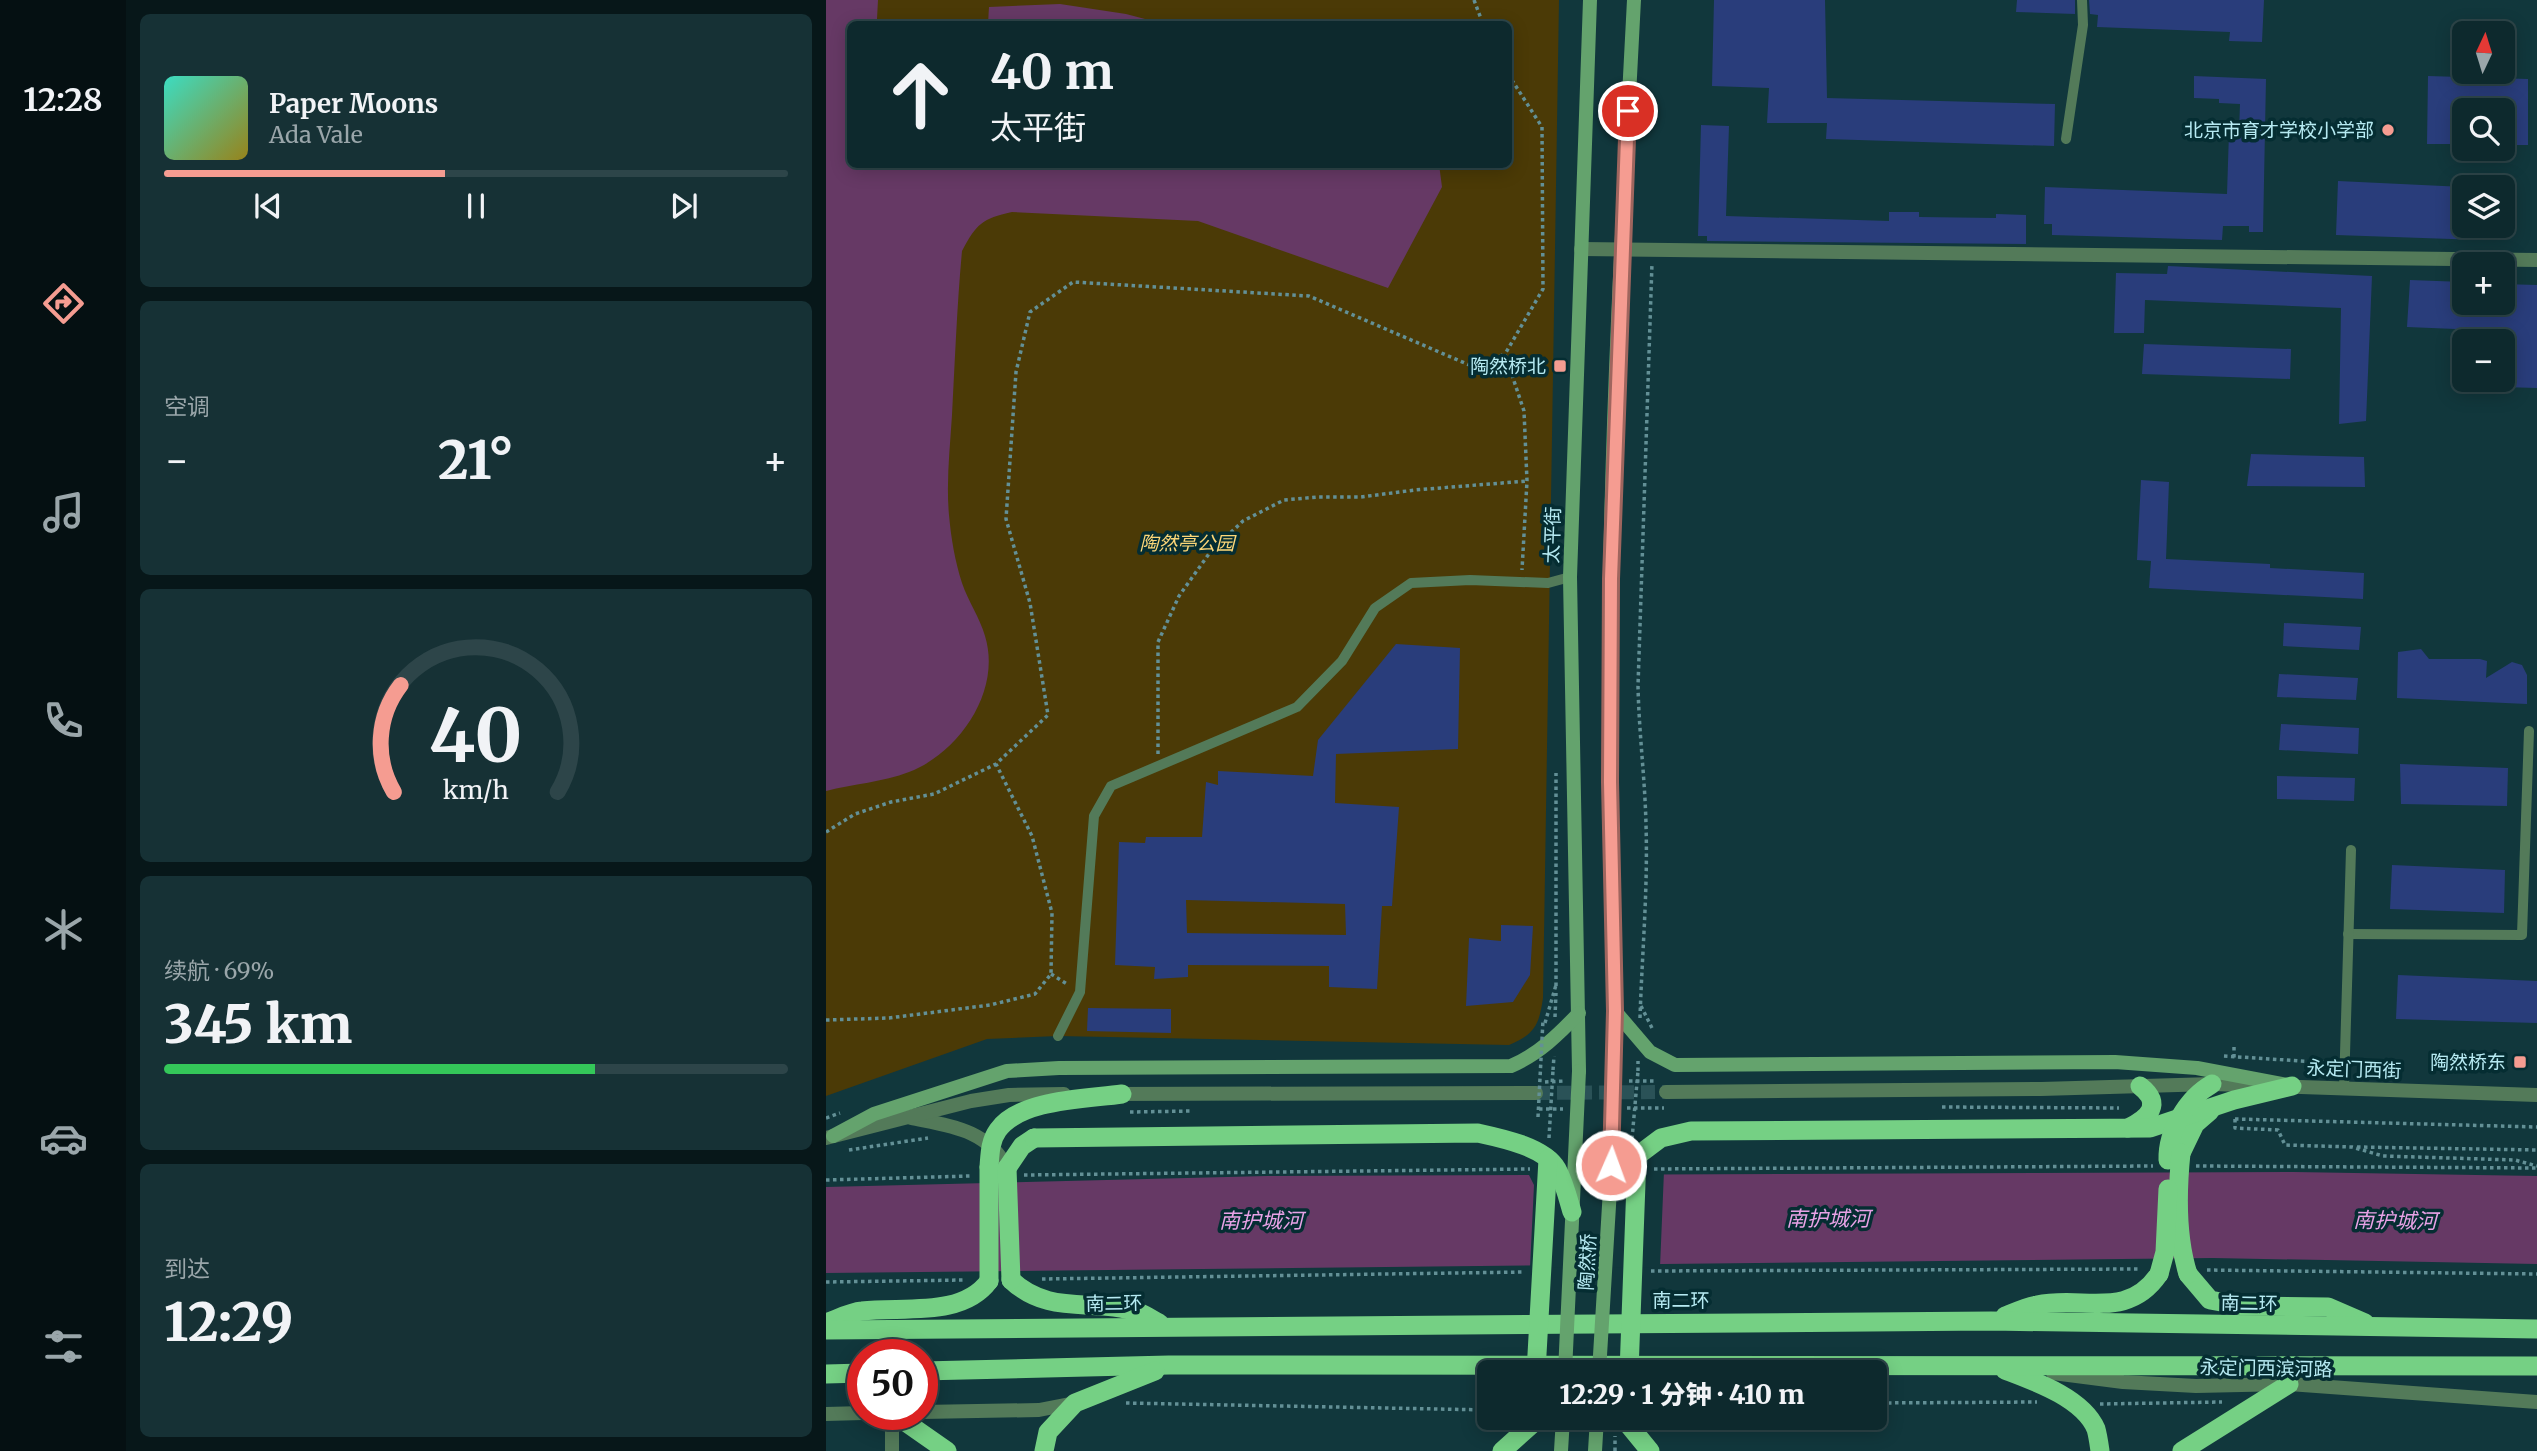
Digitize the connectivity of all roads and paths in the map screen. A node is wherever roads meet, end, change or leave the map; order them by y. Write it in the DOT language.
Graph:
graph roads {
  1 [pos="1474,0"];
  2 [pos="1590,0"];
  3 [pos="1634,0"];
  4 [pos="2082,0"];
  5 [pos="1482,21"];
  6 [pos="1512,80"];
  7 [pos="2066,139"];
  8 [pos="1581,249"];
  9 [pos="1622,250"];
  10 [pos="1652,251"];
  11 [pos="2537,260"];
  12 [pos="1505,354"];
  13 [pos="1527,481"];
  14 [pos="1570,577"];
  15 [pos="1522,583"];
  16 [pos="2529,731"];
  17 [pos="996,764"];
  18 [pos="1158,766"];
  19 [pos="1556,770"];
  20 [pos="826,832"];
  21 [pos="2351,850"];
  22 [pos="2348,934"];
  23 [pos="1615,1011"];
  24 [pos="1579,1013"];
  25 [pos="826,1020"];
  26 [pos="1543,1020"];
  27 [pos="1058,1036"];
  28 [pos="1555,1038"];
  29 [pos="1640,1039"];
  30 [pos="1579,1071"];
  31 [pos="2211,1084"];
  32 [pos="2140,1086"];
  33 [pos="2292,1086"];
  34 [pos="2344,1088"];
  35 [pos="1666,1092"];
  36 [pos="1536,1093"];
  37 [pos="1122,1094"];
  38 [pos="2537,1095"];
  39 [pos="2216,1106"];
  40 [pos="906,1117"];
  41 [pos="1538,1117"];
  42 [pos="2181,1117"];
  43 [pos="2235,1128"];
  44 [pos="2124,1129"];
  45 [pos="830,1137"];
  46 [pos="992,1144"];
  47 [pos="2352,1147"];
  48 [pos="2537,1150"];
  49 [pos="2172,1159"];
  50 [pos="1640,1163"];
  51 [pos="1540,1164"];
  52 [pos="2537,1167"];
  53 [pos="1000,1171"];
  54 [pos="826,1180"];
  55 [pos="1610,1189"];
  56 [pos="1572,1212"];
  57 [pos="1647,1271"];
  58 [pos="1525,1272"];
  59 [pos="2151,1272"];
  60 [pos="2193,1272"];
  61 [pos="2537,1274"];
  62 [pos="1034,1279"];
  63 [pos="964,1280"];
  64 [pos="826,1282"];
  65 [pos="1991,1321"];
  66 [pos="826,1323"];
  67 [pos="1163,1326"];
  68 [pos="2375,1327"];
  69 [pos="2537,1329"];
  70 [pos="826,1330"];
  71 [pos="1536,1360"];
  72 [pos="1566,1360"];
  73 [pos="1600,1360"];
  74 [pos="1630,1360"];
  75 [pos="1169,1365"];
  76 [pos="1994,1366"];
  77 [pos="2537,1366"];
  78 [pos="938,1371"];
  79 [pos="847,1373"];
  80 [pos="826,1374"];
  81 [pos="2289,1384"];
  82 [pos="1075,1402"];
  83 [pos="2537,1402"];
  84 [pos="1114,1403"];
  85 [pos="1477,1410"];
  86 [pos="938,1412"];
  87 [pos="847,1413"];
  88 [pos="826,1414"];
  89 [pos="893,1430"];
  90 [pos="916,1430"];
  91 [pos="1521,1430"];
  92 [pos="1621,1430"];
  93 [pos="1629,1430"];
  94 [pos="892,1451"];
  95 [pos="947,1451"];
  96 [pos="1044,1451"];
  97 [pos="1502,1451"];
  98 [pos="1615,1451"];
  99 [pos="1650,1451"];
  100 [pos="2100,1451"];
  101 [pos="2182,1451"];
  1 -- 5 [label="path"];
  2 -- 8 [label="main road, 太平街"];
  3 -- 9 [label="main road"];
  4 -- 7 [label="lane"];
  6 -- 12 [label="path"];
  8 -- 9 [label="street"];
  8 -- 14 [label="main road, 太平街"];
  9 -- 10 [label="street"];
  9 -- 23 [label="main road"];
  10 -- 11 [label="street"];
  10 -- 29 [label="path"];
  12 -- 13 [label="path"];
  12 -- 17 [label="path"];
  13 -- 15 [label="path"];
  13 -- 18 [label="path"];
  14 -- 15 [label="lane"];
  14 -- 24 [label="main road, 太平街"];
  15 -- 18 [label="lane"];
  16 -- 22 [label="lane"];
  17 -- 20 [label="path"];
  17 -- 25 [label="path"];
  18 -- 27 [label="lane"];
  19 -- 28 [label="path"];
  21 -- 22 [label="lane"];
  22 -- 34 [label="lane"];
  23 -- 29 [label="main road"];
  23 -- 55 [label="main road, 陶然桥, bridge"];
  24 -- 28 [label="main road"];
  24 -- 30 [label="main road, 太平街"];
  26 -- 41 [label="path, bridge"];
  28 -- 45 [label="main road"];
  28 -- 51 [label="path, bridge"];
  29 -- 33 [label="main road"];
  30 -- 56 [label="main road, 陶然桥, bridge"];
  31 -- 32 [label="street, 永定门西街"];
  31 -- 33 [label="street, 永定门西街"];
  31 -- 42 [label="highway"];
  32 -- 35 [label="street, 永定门西街"];
  32 -- 44 [label="highway"];
  33 -- 34 [label="street, 永定门西街"];
  33 -- 39 [label="highway"];
  34 -- 38 [label="street, 永定门西街"];
  36 -- 37 [label="street"];
  37 -- 40 [label="street"];
  37 -- 46 [label="highway"];
  39 -- 42 [label="highway"];
  39 -- 49 [label="highway"];
  40 -- 45 [label="street"];
  40 -- 46 [label="street"];
  42 -- 44 [label="highway"];
  42 -- 49 [label="highway"];
  43 -- 47 [label="path"];
  44 -- 49 [label="highway"];
  44 -- 50 [label="highway"];
  46 -- 53 [label="highway"];
  47 -- 48 [label="path"];
  47 -- 52 [label="path"];
  49 -- 50 [label="path"];
  49 -- 52 [label="path"];
  49 -- 59 [label="highway, bridge"];
  49 -- 60 [label="highway, bridge"];
  50 -- 55 [label="highway, bridge"];
  50 -- 74 [label="highway, bridge"];
  51 -- 53 [label="path"];
  51 -- 53 [label="highway, bridge"];
  51 -- 56 [label="highway, bridge"];
  51 -- 71 [label="highway, bridge"];
  53 -- 54 [label="path"];
  53 -- 66 [label="highway, bridge"];
  53 -- 67 [label="highway, bridge"];
  55 -- 73 [label="main road, 陶然桥, bridge"];
  56 -- 72 [label="main road, 陶然桥, bridge"];
  57 -- 59 [label="path"];
  58 -- 62 [label="path"];
  59 -- 65 [label="highway"];
  60 -- 61 [label="path"];
  60 -- 68 [label="highway"];
  63 -- 64 [label="path"];
  65 -- 67 [label="highway, 南二环"];
  65 -- 68 [label="highway, 南二环"];
  67 -- 70 [label="highway, 南二环"];
  68 -- 69 [label="highway, 南二环"];
  75 -- 76 [label="highway"];
  75 -- 78 [label="highway"];
  75 -- 82 [label="highway"];
  76 -- 77 [label="highway"];
  76 -- 81 [label="street, 永定门西滨河路"];
  76 -- 100 [label="highway"];
  79 -- 80 [label="highway"];
  81 -- 83 [label="street, 永定门西滨河路"];
  81 -- 101 [label="highway"];
  82 -- 86 [label="street"];
  82 -- 96 [label="highway"];
  84 -- 85 [label="path"];
  87 -- 88 [label="street"];
  89 -- 94 [label="street"];
  90 -- 95 [label="highway"];
  91 -- 97 [label="highway"];
  92 -- 98 [label="path"];
  93 -- 99 [label="highway"];
}
